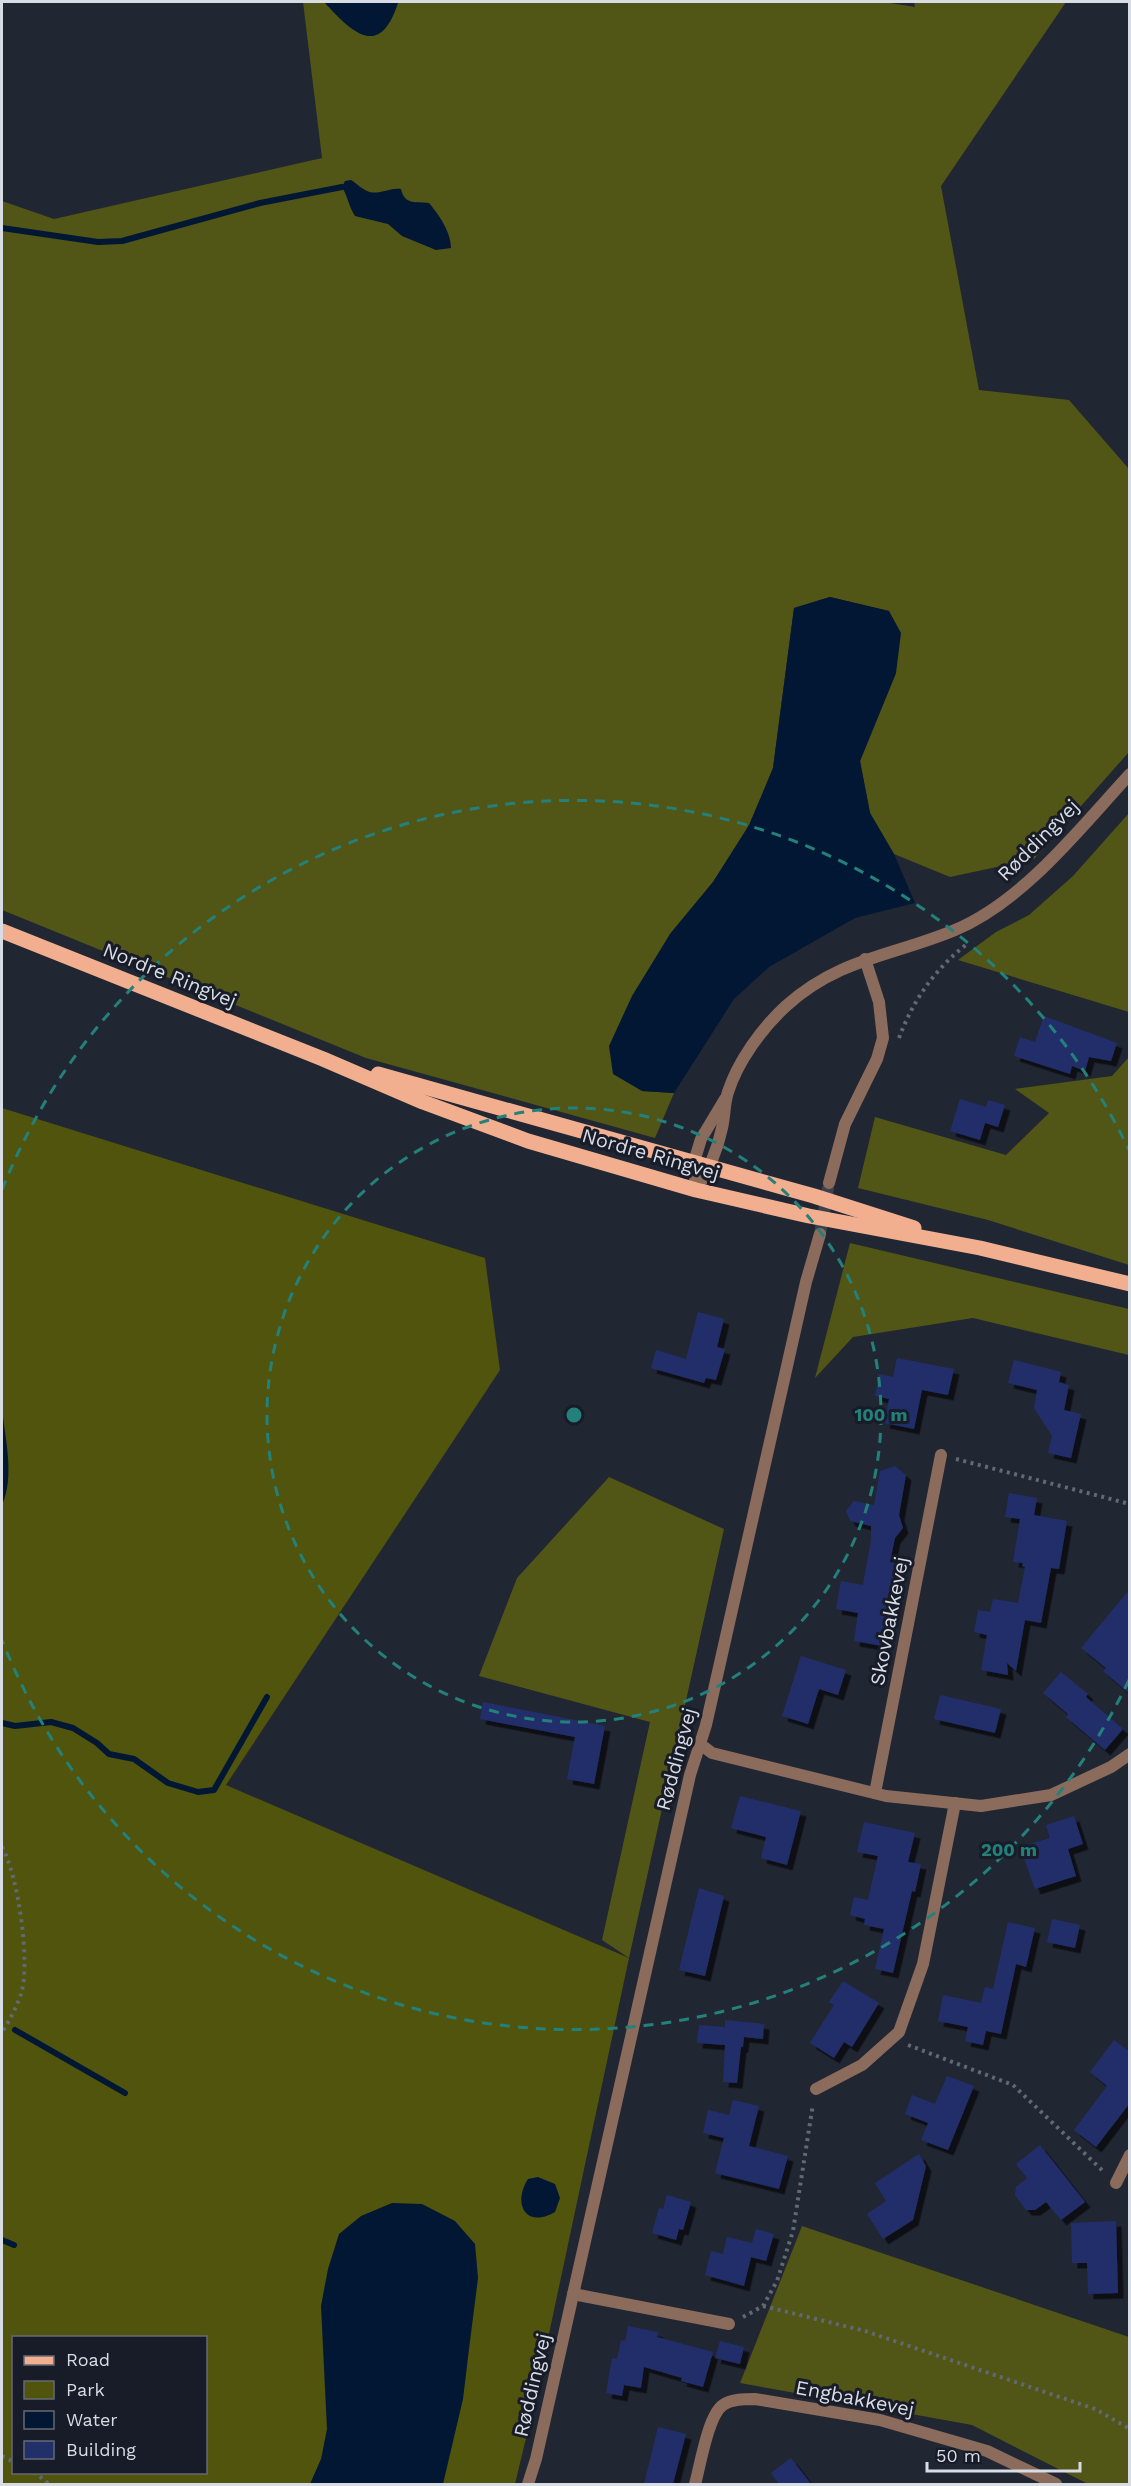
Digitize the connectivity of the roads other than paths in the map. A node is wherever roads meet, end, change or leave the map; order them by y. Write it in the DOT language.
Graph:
graph roads {
  1 [pos="1130,774"];
  2 [pos="2,931"];
  3 [pos="865,959"];
  4 [pos="323,1059"];
  5 [pos="727,1095"];
  6 [pos="693,1162"];
  7 [pos="711,1167"];
  8 [pos="829,1183"];
  9 [pos="696,1190"];
  10 [pos="820,1234"];
  11 [pos="980,1248"];
  12 [pos="1130,1284"];
  13 [pos="941,1455"];
  14 [pos="700,1744"];
  15 [pos="1130,1754"];
  16 [pos="875,1793"];
  17 [pos="955,1803"];
  18 [pos="816,2089"];
  19 [pos="1130,2155"];
  20 [pos="1116,2182"];
  21 [pos="573,2295"];
  22 [pos="729,2324"];
  23 [pos="528,2484"];
  24 [pos="695,2484"];
  25 [pos="1056,2484"];
  1 -- 3 [label="street, Røddingvej"];
  2 -- 4 [label="main road, Nordre Ringvej"];
  3 -- 5 [label="street, Røddingvej"];
  3 -- 8 [label="street"];
  4 -- 6 [label="main road, Nordre Ringvej"];
  4 -- 9 [label="main road, Nordre Ringvej"];
  5 -- 6 [label="street, Røddingvej"];
  5 -- 7 [label="street, Røddingvej"];
  6 -- 7 [label="main road, Nordre Ringvej"];
  6 -- 9 [label="street, Røddingvej"];
  7 -- 9 [label="street, Røddingvej"];
  7 -- 11 [label="main road, Nordre Ringvej"];
  9 -- 11 [label="main road, Nordre Ringvej"];
  10 -- 14 [label="street, Røddingvej"];
  11 -- 12 [label="main road, Nordre Ringvej"];
  13 -- 16 [label="street, Skovbakkevej"];
  14 -- 16 [label="street"];
  14 -- 21 [label="street, Røddingvej"];
  15 -- 17 [label="street"];
  16 -- 17 [label="street"];
  17 -- 18 [label="street"];
  19 -- 20 [label="street"];
  21 -- 22 [label="street"];
  21 -- 23 [label="street, Røddingvej"];
  24 -- 25 [label="street, Engbakkevej"];
}
